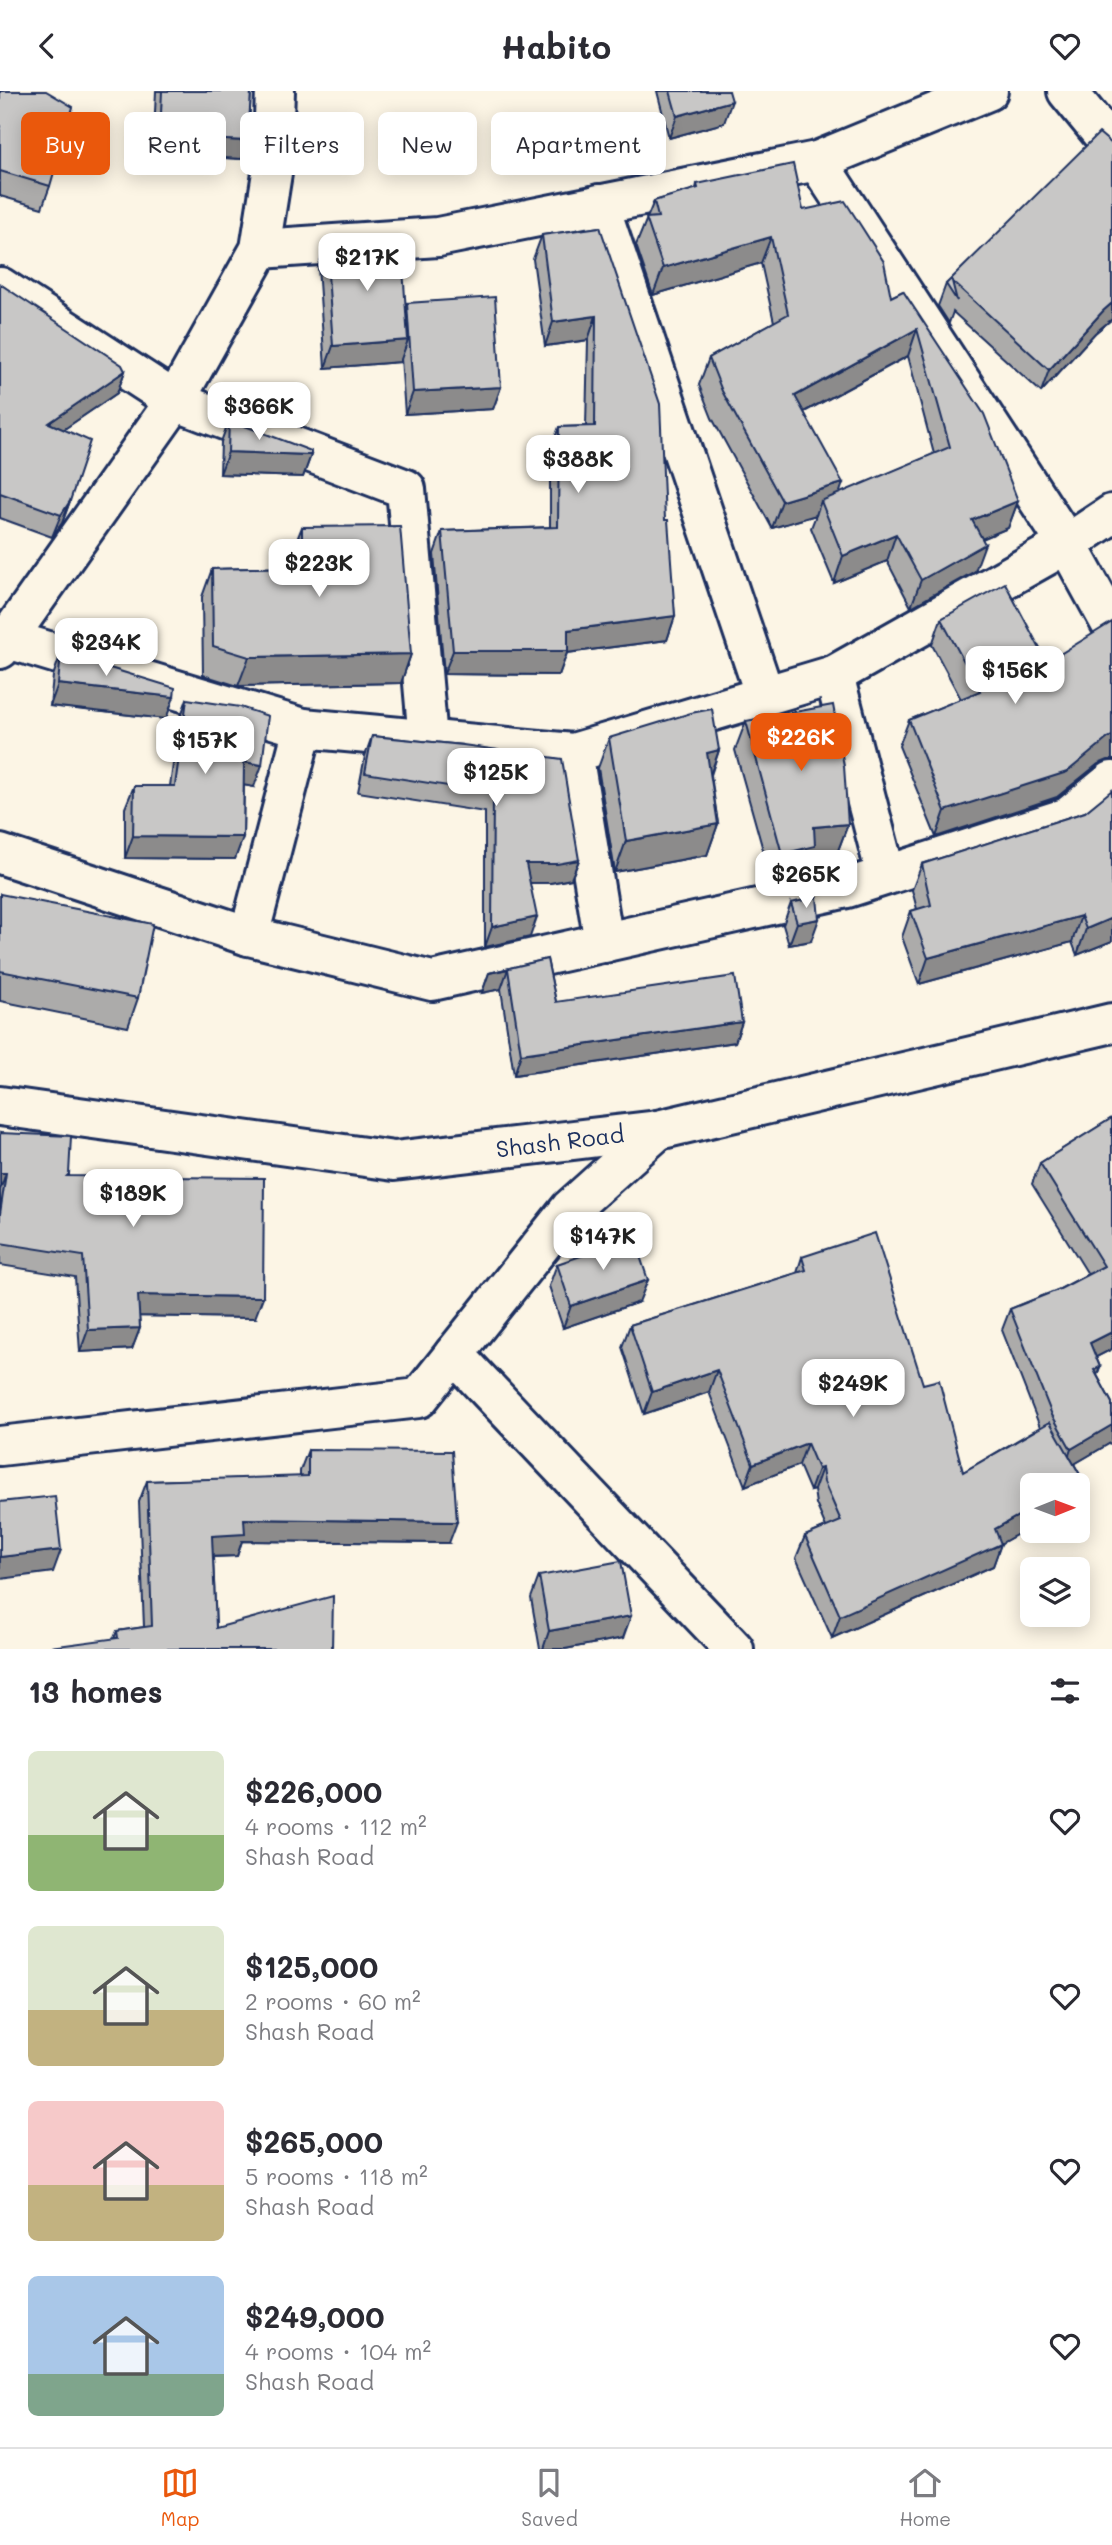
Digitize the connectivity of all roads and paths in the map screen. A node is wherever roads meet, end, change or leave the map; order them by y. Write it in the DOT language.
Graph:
graph roads {
  1 [pos="275,91"];
  2 [pos="988,91"];
  3 [pos="1067,91"];
  4 [pos="1112,146"];
  5 [pos="817,161"];
  6 [pos="599,204"];
  7 [pos="260,249"];
  8 [pos="0,287"];
  9 [pos="175,401"];
  10 [pos="1112,514"];
  11 [pos="1067,544"];
  12 [pos="1112,627"];
  13 [pos="4,644"];
  14 [pos="834,675"];
  15 [pos="765,696"];
  16 [pos="303,728"];
  17 [pos="428,740"];
  18 [pos="573,753"];
  19 [pos="1112,781"];
  20 [pos="0,854"];
  21 [pos="886,875"];
  22 [pos="249,936"];
  23 [pos="604,943"];
  24 [pos="1112,1023"];
  25 [pos="0,1106"];
  26 [pos="658,1130"];
  27 [pos="454,1354"];
  28 [pos="0,1446"];
  29 [pos="731,1648"];
  1 -- 7 [label="street"];
  2 -- 5 [label="street"];
  3 -- 4 [label="street"];
  5 -- 6 [label="street"];
  5 -- 11 [label="street"];
  6 -- 7 [label="street"];
  6 -- 15 [label="street"];
  7 -- 9 [label="street"];
  8 -- 9 [label="street"];
  9 -- 13 [label="street"];
  9 -- 17 [label="street"];
  10 -- 11 [label="street"];
  11 -- 12 [label="street"];
  11 -- 14 [label="street"];
  13 -- 16 [label="street"];
  14 -- 15 [label="street"];
  14 -- 21 [label="street"];
  15 -- 18 [label="street"];
  16 -- 17 [label="street"];
  16 -- 22 [label="street"];
  17 -- 18 [label="street"];
  18 -- 23 [label="street"];
  19 -- 21 [label="street"];
  20 -- 22 [label="street"];
  21 -- 23 [label="street"];
  22 -- 23 [label="street"];
  24 -- 26 [label="street, Shash Road"];
  25 -- 26 [label="street, Shash Road"];
  26 -- 27 [label="street"];
  27 -- 28 [label="street"];
  27 -- 29 [label="street"];
}
